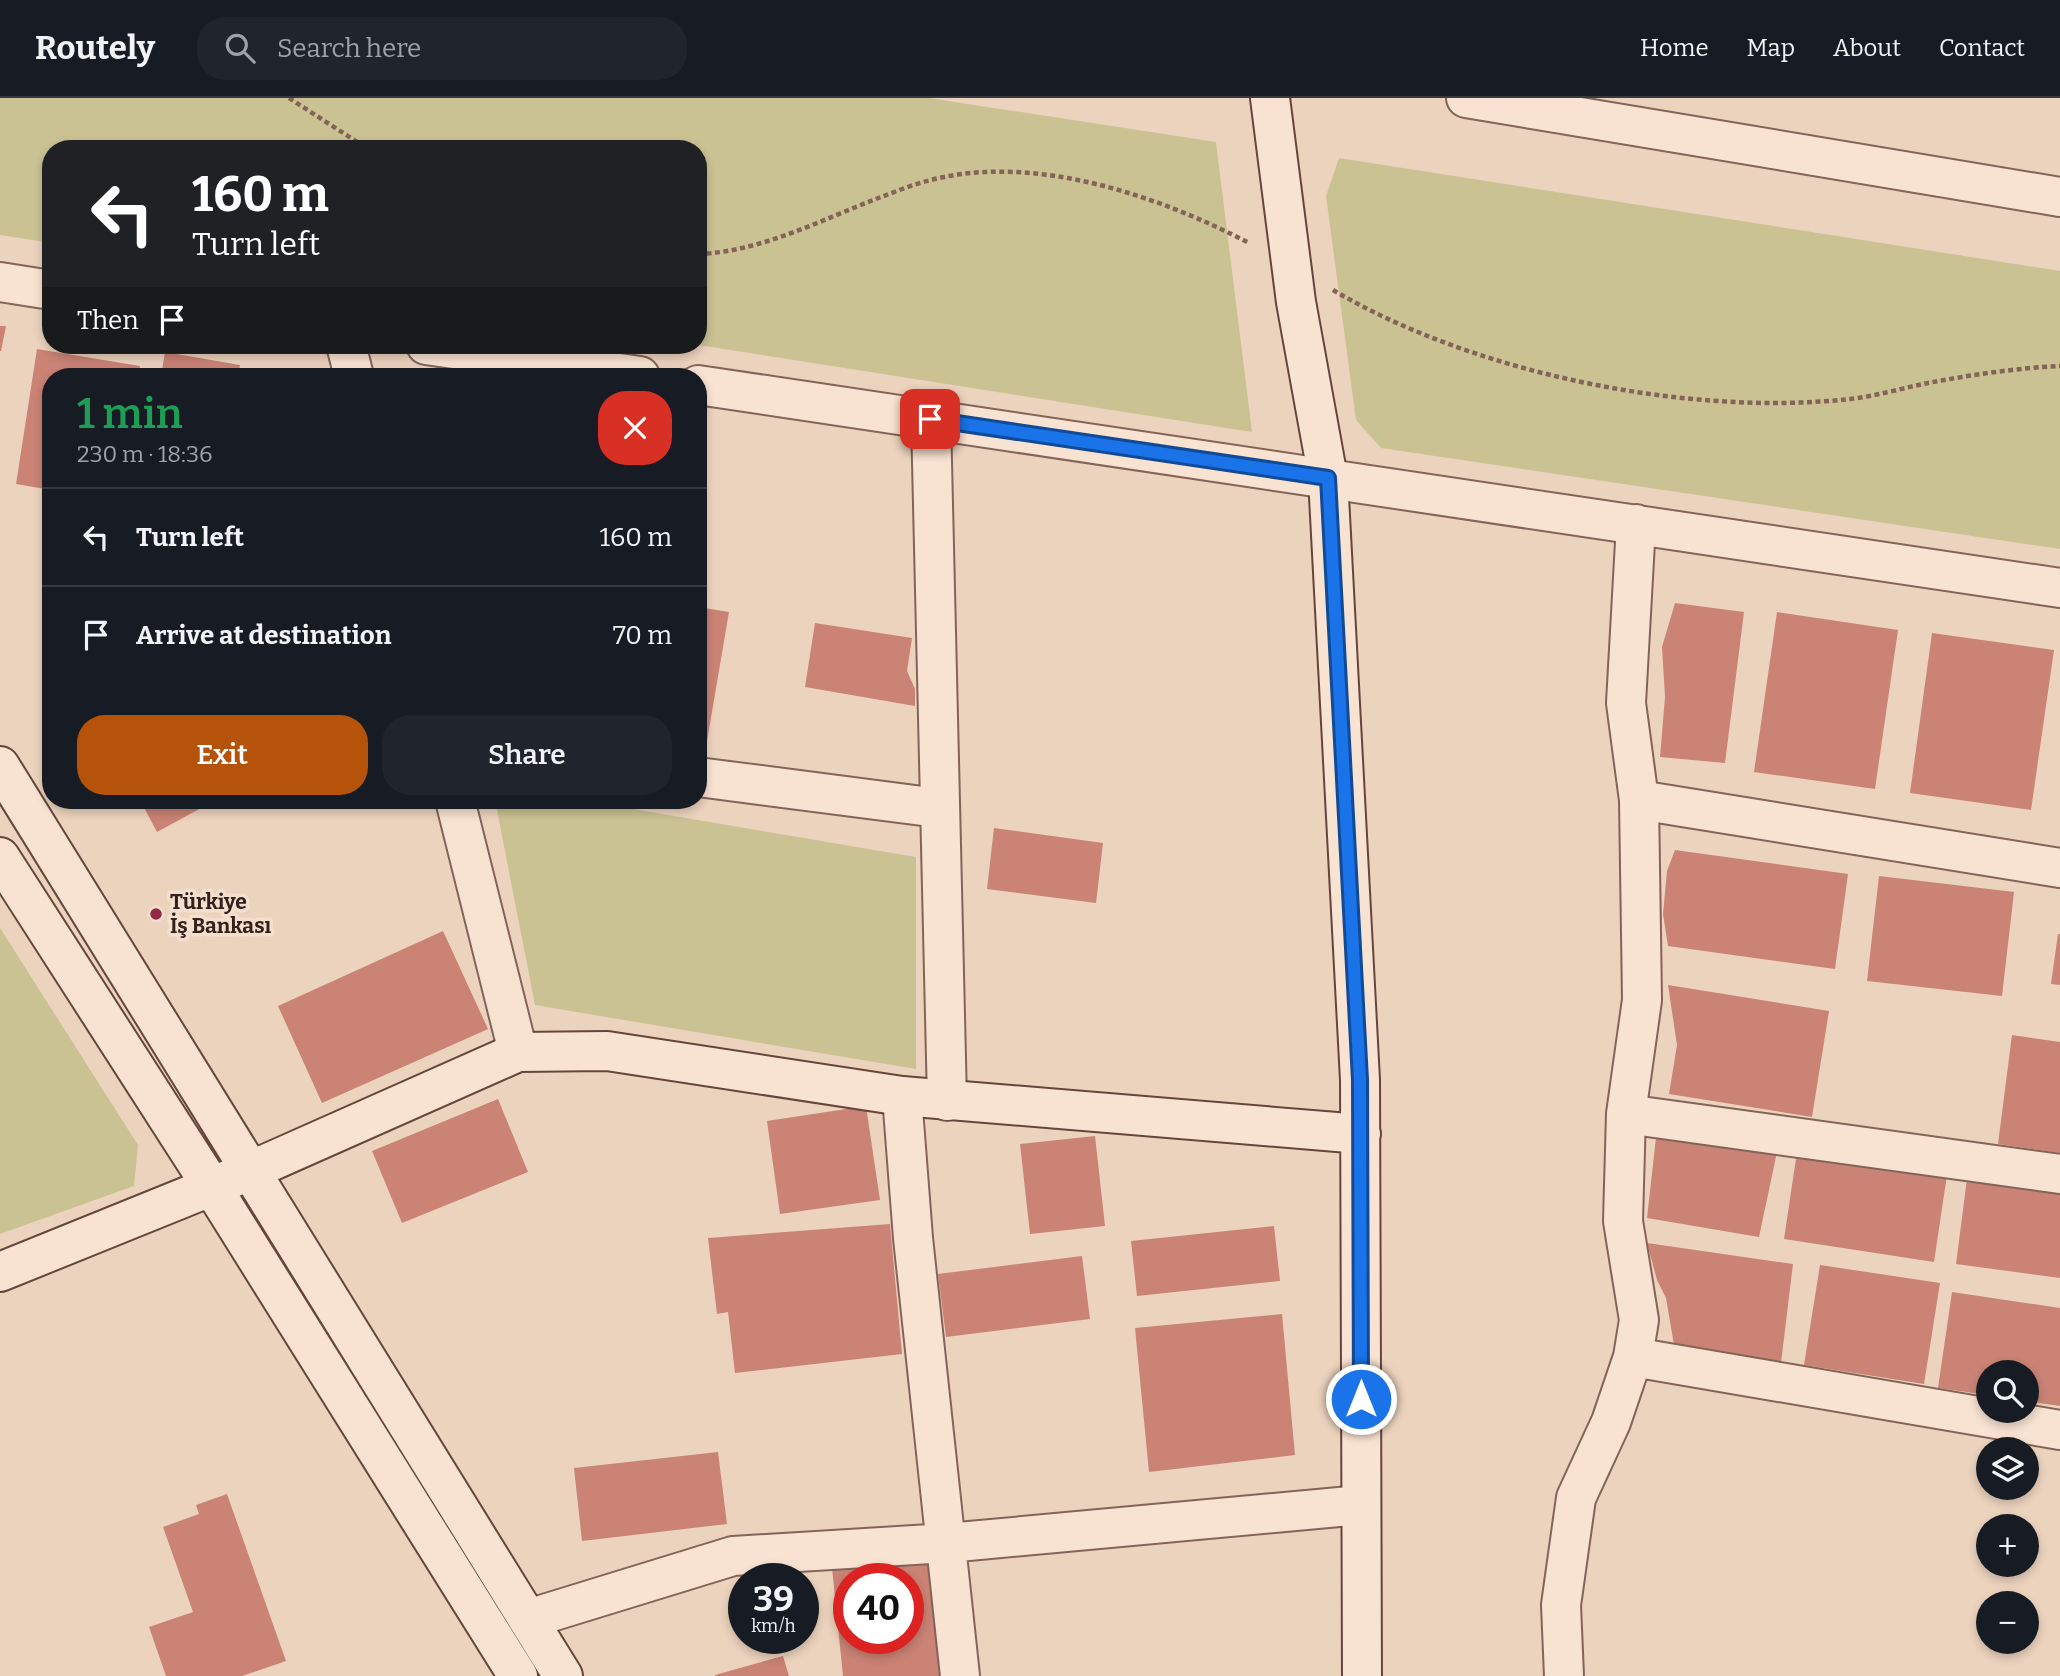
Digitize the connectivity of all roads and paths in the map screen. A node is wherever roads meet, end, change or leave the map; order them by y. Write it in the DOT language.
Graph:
graph roads {
  1 [pos="289,98"];
  2 [pos="1270,98"];
  3 [pos="1466,98"];
  4 [pos="354,140"];
  5 [pos="2060,197"];
  6 [pos="707,254"];
  7 [pos="1291,264"];
  8 [pos="0,282"];
  9 [pos="42,288"];
  10 [pos="488,354"];
  11 [pos="2060,366"];
  12 [pos="585,368"];
  13 [pos="707,386"];
  14 [pos="930,419"];
  15 [pos="1328,478"];
  16 [pos="1636,524"];
  17 [pos="2060,587"];
  18 [pos="0,766"];
  19 [pos="707,778"];
  20 [pos="1639,800"];
  21 [pos="938,808"];
  22 [pos="457,809"];
  23 [pos="0,857"];
  24 [pos="2060,868"];
  25 [pos="518,1052"];
  26 [pos="902,1096"];
  27 [pos="947,1101"];
  28 [pos="1626,1114"];
  29 [pos="1361,1134"];
  30 [pos="252,1170"];
  31 [pos="2060,1174"];
  32 [pos="212,1186"];
  33 [pos="0,1272"];
  34 [pos="1633,1357"];
  35 [pos="2060,1430"];
  36 [pos="1361,1505"];
  37 [pos="947,1543"];
  38 [pos="528,1619"];
  39 [pos="518,1676"];
  40 [pos="563,1676"];
  41 [pos="960,1676"];
  42 [pos="1362,1676"];
  43 [pos="1564,1676"];
  1 -- 4 [label="path"];
  2 -- 7 [label="street"];
  3 -- 5 [label="street"];
  6 -- 7 [label="path"];
  7 -- 11 [label="path"];
  7 -- 15 [label="street"];
  8 -- 9 [label="street"];
  10 -- 12 [label="street"];
  13 -- 14 [label="street"];
  14 -- 15 [label="street"];
  14 -- 21 [label="street"];
  15 -- 16 [label="street"];
  15 -- 29 [label="street"];
  16 -- 17 [label="street"];
  16 -- 20 [label="street"];
  18 -- 30 [label="street"];
  19 -- 21 [label="street"];
  20 -- 24 [label="street"];
  20 -- 28 [label="street"];
  21 -- 27 [label="street"];
  22 -- 25 [label="street"];
  23 -- 32 [label="street"];
  25 -- 26 [label="street"];
  25 -- 30 [label="street"];
  26 -- 27 [label="street"];
  26 -- 37 [label="street"];
  27 -- 29 [label="street"];
  28 -- 31 [label="street"];
  28 -- 34 [label="street"];
  29 -- 36 [label="street"];
  30 -- 32 [label="street"];
  30 -- 38 [label="street"];
  32 -- 33 [label="street"];
  32 -- 39 [label="street"];
  34 -- 35 [label="street"];
  34 -- 43 [label="street"];
  36 -- 37 [label="street"];
  36 -- 42 [label="street"];
  37 -- 38 [label="street"];
  37 -- 41 [label="street"];
  38 -- 40 [label="street"];
}
